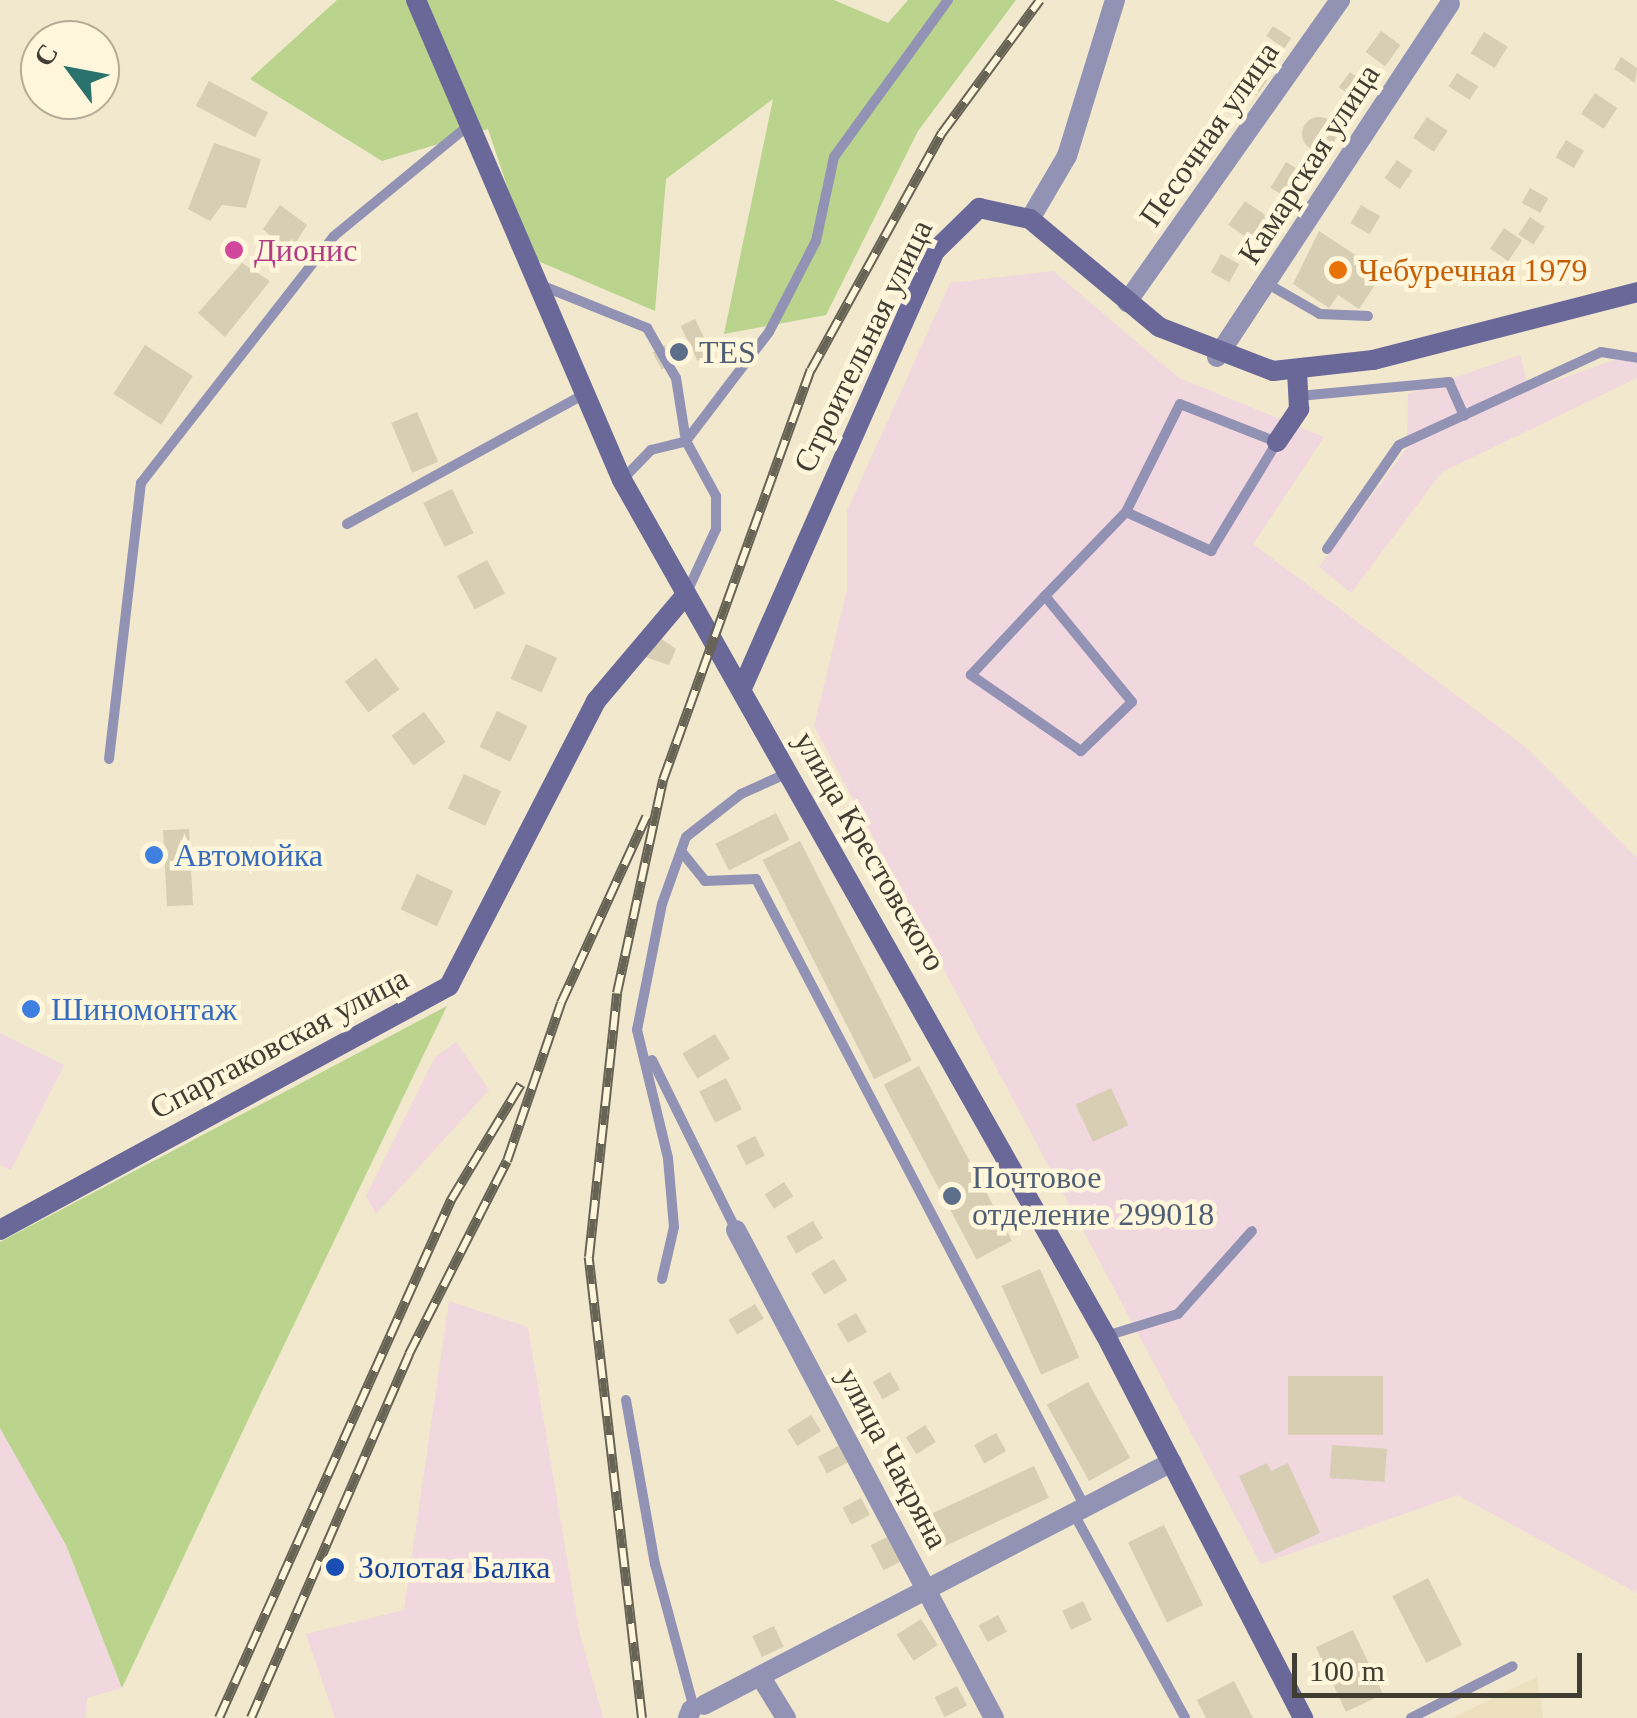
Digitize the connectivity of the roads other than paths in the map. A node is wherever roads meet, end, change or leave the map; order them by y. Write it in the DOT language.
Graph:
graph roads {
  1 [pos="416,0"];
  2 [pos="948,0"];
  3 [pos="1115,0"];
  4 [pos="1340,0"];
  5 [pos="1450,4"];
  6 [pos="468,126"];
  7 [pos="1030,219"];
  8 [pos="530,282"];
  9 [pos="1266,283"];
  10 [pos="1637,292"];
  11 [pos="1127,302"];
  12 [pos="1368,316"];
  13 [pos="1218,357"];
  14 [pos="1637,358"];
  15 [pos="1297,371"];
  16 [pos="581,396"];
  17 [pos="1298,396"];
  18 [pos="1464,416"];
  19 [pos="686,441"];
  20 [pos="1277,442"];
  21 [pos="622,480"];
  22 [pos="1126,512"];
  23 [pos="347,524"];
  24 [pos="1327,549"];
  25 [pos="684,596"];
  26 [pos="1045,596"];
  27 [pos="744,686"];
  28 [pos="109,758"];
  29 [pos="792,771"];
  30 [pos="681,850"];
  31 [pos="637,1030"];
  32 [pos="0,1230"];
  33 [pos="736,1230"];
  34 [pos="1252,1231"];
  35 [pos="662,1279"];
  36 [pos="1106,1336"];
  37 [pos="626,1400"];
  38 [pos="1172,1462"];
  39 [pos="1080,1511"];
  40 [pos="930,1590"];
  41 [pos="1514,1666"];
  42 [pos="762,1679"];
  43 [pos="694,1711"];
  44 [pos="786,1718"];
  45 [pos="994,1718"];
  46 [pos="1185,1718"];
  47 [pos="1303,1718"];
  48 [pos="1411,1718"];
  1 -- 6 [label="main road, улица Крестовского"];
  2 -- 19 [label="lane"];
  3 -- 7 [label="street"];
  4 -- 11 [label="street, Песочная улица"];
  5 -- 9 [label="street, Камарская улица"];
  6 -- 8 [label="main road, улица Крестовского"];
  6 -- 28 [label="lane"];
  7 -- 11 [label="main road, Строительная улица"];
  7 -- 27 [label="main road, Строительная улица"];
  8 -- 16 [label="main road, улица Крестовского"];
  8 -- 19 [label="lane"];
  9 -- 12 [label="lane"];
  9 -- 13 [label="street, Камарская улица"];
  10 -- 15 [label="main road, Строительная улица"];
  11 -- 13 [label="main road, Строительная улица"];
  13 -- 15 [label="main road, Строительная улица"];
  14 -- 18 [label="lane"];
  15 -- 17 [label="main road"];
  16 -- 21 [label="main road, улица Крестовского"];
  16 -- 23 [label="lane"];
  17 -- 18 [label="lane"];
  17 -- 20 [label="main road"];
  18 -- 24 [label="lane"];
  19 -- 21 [label="lane"];
  19 -- 25 [label="lane"];
  20 -- 22 [label="lane"];
  20 -- 22 [label="lane"];
  21 -- 25 [label="main road, улица Крестовского"];
  22 -- 26 [label="lane"];
  25 -- 27 [label="main road, улица Крестовского"];
  25 -- 32 [label="main road, Спартаковская улица"];
  26 -- 26 [label="lane"];
  27 -- 29 [label="main road, улица Крестовского"];
  29 -- 30 [label="lane"];
  29 -- 36 [label="main road, улица Крестовского"];
  30 -- 31 [label="lane"];
  30 -- 39 [label="lane"];
  31 -- 33 [label="lane"];
  31 -- 35 [label="lane"];
  33 -- 40 [label="street, улица Чакряна"];
  34 -- 36 [label="lane"];
  36 -- 38 [label="main road, улица Крестовского"];
  37 -- 43 [label="lane"];
  38 -- 39 [label="street"];
  38 -- 47 [label="main road, улица Крестовского"];
  39 -- 40 [label="street"];
  39 -- 46 [label="lane"];
  40 -- 42 [label="street"];
  40 -- 45 [label="street, улица Чакряна"];
  41 -- 48 [label="lane"];
  42 -- 43 [label="street"];
  42 -- 44 [label="street"];
}
